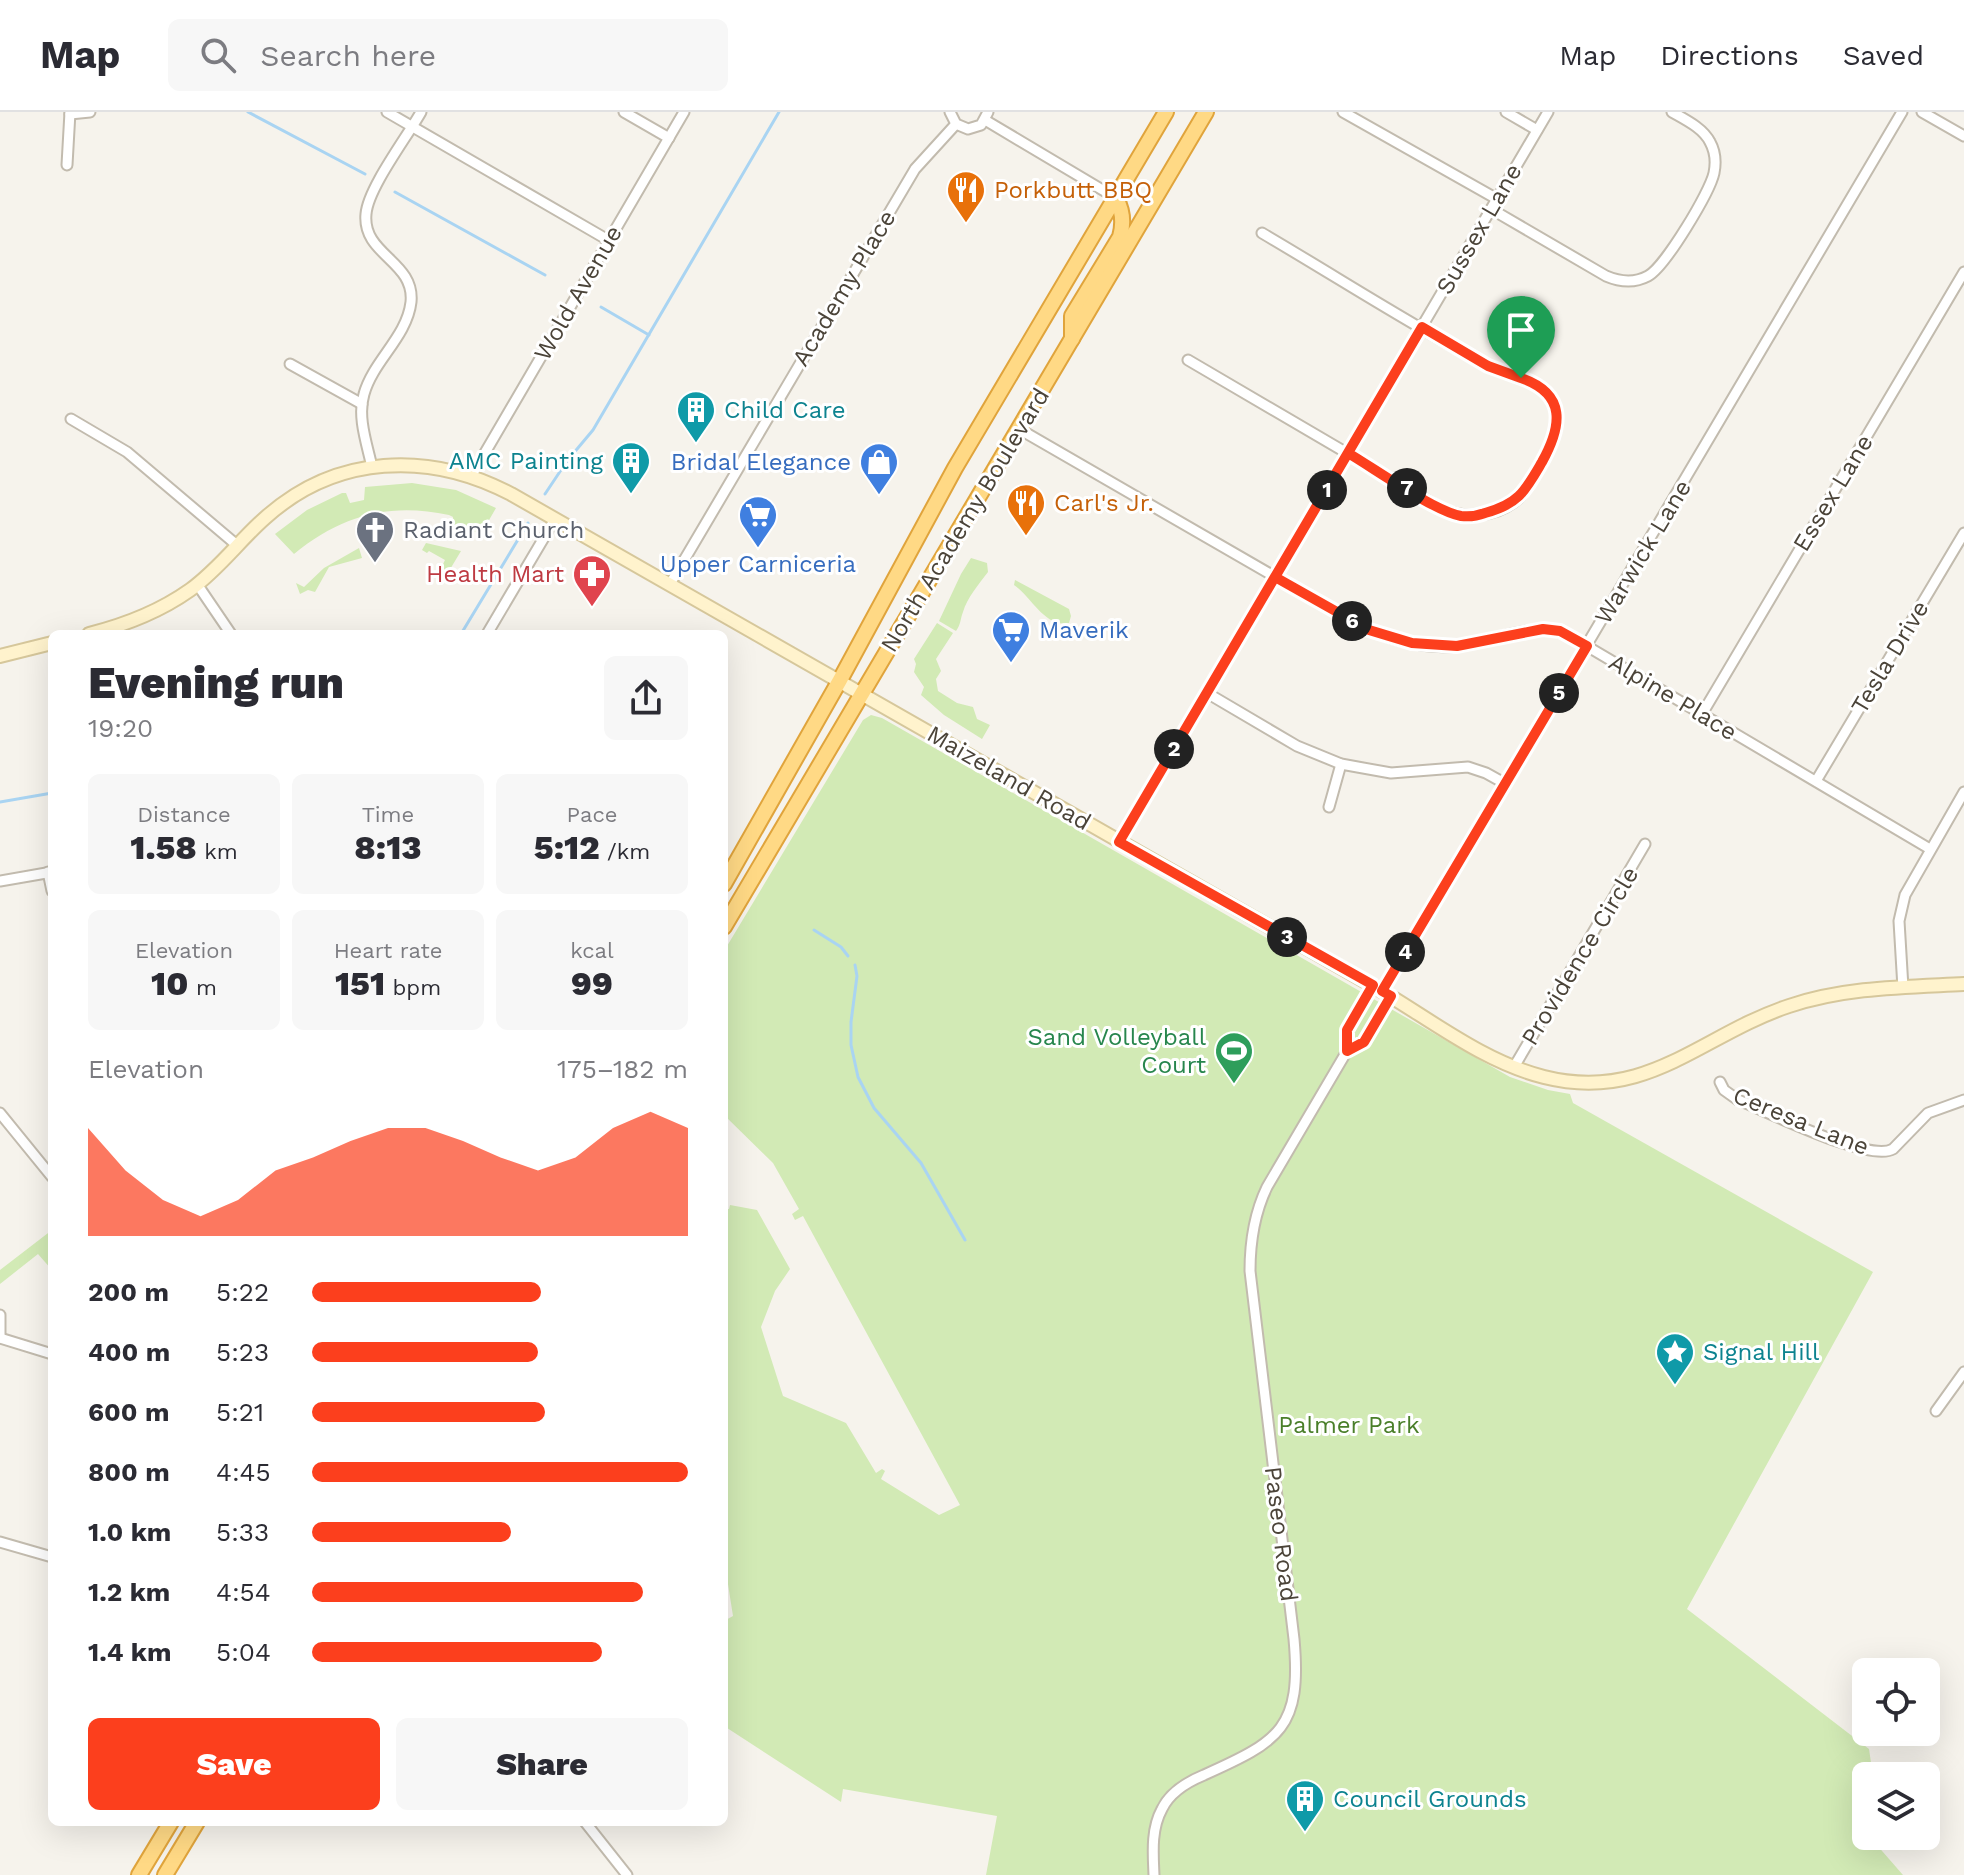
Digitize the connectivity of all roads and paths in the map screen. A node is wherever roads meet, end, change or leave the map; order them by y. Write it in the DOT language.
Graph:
graph roads {
  1 [pos="90,112"];
  2 [pos="387,112"];
  3 [pos="421,112"];
  4 [pos="624,112"];
  5 [pos="684,112"];
  6 [pos="950,112"];
  7 [pos="1166,112"];
  8 [pos="1206,112"];
  9 [pos="1343,112"];
  10 [pos="1506,112"];
  11 [pos="1548,112"];
  12 [pos="1672,112"];
  13 [pos="1902,112"];
  14 [pos="1922,112"];
  15 [pos="70,113"];
  16 [pos="987,116"];
  17 [pos="956,124"];
  18 [pos="412,127"];
  19 [pos="1537,130"];
  20 [pos="1964,136"];
  21 [pos="669,138"];
  22 [pos="67,165"];
  23 [pos="1116,198"];
  24 [pos="1497,199"];
  25 [pos="1491,209"];
  26 [pos="1262,233"];
  27 [pos="608,240"];
  28 [pos="1964,272"];
  29 [pos="1422,327"];
  30 [pos="1072,339"];
  31 [pos="1188,360"];
  32 [pos="290,364"];
  33 [pos="362,404"];
  34 [pos="71,419"];
  35 [pos="1019,429"];
  36 [pos="1348,453"];
  37 [pos="372,467"];
  38 [pos="472,475"];
  39 [pos="555,519"];
  40 [pos="1964,533"];
  41 [pos="238,546"];
  42 [pos="1275,577"];
  43 [pos="197,584"];
  44 [pos="670,584"];
  45 [pos="109,630"];
  46 [pos="228,630"];
  47 [pos="489,630"];
  48 [pos="48,644"];
  49 [pos="1587,646"];
  50 [pos="0,656"];
  51 [pos="840,680"];
  52 [pos="863,693"];
  53 [pos="1207,693"];
  54 [pos="1702,714"];
  55 [pos="1341,764"];
  56 [pos="1816,781"];
  57 [pos="1504,783"];
  58 [pos="1964,792"];
  59 [pos="1329,807"];
  60 [pos="1119,842"];
  61 [pos="1645,844"];
  62 [pos="1930,849"];
  63 [pos="48,872"];
  64 [pos="728,877"];
  65 [pos="0,881"];
  66 [pos="728,920"];
  67 [pos="1964,984"];
  68 [pos="1903,988"];
  69 [pos="1382,991"];
  70 [pos="1347,1051"];
  71 [pos="1514,1067"];
  72 [pos="1720,1082"];
  73 [pos="1964,1100"];
  74 [pos="0,1113"];
  75 [pos="48,1172"];
  76 [pos="0,1315"];
  77 [pos="0,1338"];
  78 [pos="48,1353"];
  79 [pos="1964,1372"];
  80 [pos="1936,1411"];
  81 [pos="0,1542"];
  82 [pos="48,1556"];
  83 [pos="169,1826"];
  84 [pos="195,1826"];
  85 [pos="588,1826"];
  86 [pos="139,1875"];
  87 [pos="165,1875"];
  88 [pos="627,1875"];
  89 [pos="1154,1875"];
  1 -- 15 [label="street"];
  2 -- 18 [label="street"];
  3 -- 18 [label="street"];
  4 -- 21 [label="street"];
  5 -- 21 [label="street, Wold Avenue"];
  6 -- 17 [label="street"];
  7 -- 23 [label="highway, North Academy Boulevard"];
  8 -- 30 [label="highway, North Academy Boulevard"];
  9 -- 24 [label="street"];
  10 -- 19 [label="street"];
  11 -- 19 [label="street, Sussex Lane"];
  12 -- 25 [label="street"];
  13 -- 49 [label="street, Warwick Lane"];
  14 -- 20 [label="street"];
  15 -- 22 [label="street"];
  16 -- 17 [label="street"];
  16 -- 23 [label="street"];
  17 -- 44 [label="street, Academy Place"];
  18 -- 27 [label="street"];
  18 -- 33 [label="street"];
  19 -- 24 [label="street, Sussex Lane"];
  21 -- 27 [label="street, Wold Avenue"];
  23 -- 30 [label="highway"];
  23 -- 51 [label="highway, North Academy Boulevard"];
  24 -- 25 [label="street, Sussex Lane"];
  25 -- 29 [label="street, Sussex Lane"];
  26 -- 29 [label="street"];
  27 -- 38 [label="street, Wold Avenue"];
  28 -- 54 [label="street, Essex Lane"];
  29 -- 36 [label="street, Sussex Lane"];
  29 -- 36 [label="street"];
  30 -- 35 [label="highway, North Academy Boulevard"];
  31 -- 36 [label="street"];
  32 -- 33 [label="street"];
  33 -- 37 [label="street"];
  34 -- 41 [label="street"];
  35 -- 42 [label="street, Alpine Place"];
  35 -- 52 [label="highway, North Academy Boulevard"];
  36 -- 42 [label="street, Sussex Lane"];
  37 -- 38 [label="main road, Maizeland Road"];
  37 -- 41 [label="main road, Maizeland Road"];
  38 -- 39 [label="main road, Maizeland Road"];
  39 -- 44 [label="main road, Maizeland Road"];
  39 -- 47 [label="street"];
  40 -- 56 [label="street, Tesla Drive"];
  41 -- 43 [label="main road, Maizeland Road"];
  42 -- 49 [label="street, Alpine Place"];
  42 -- 53 [label="street, Sussex Lane"];
  43 -- 45 [label="main road, Maizeland Road"];
  43 -- 46 [label="street"];
  44 -- 51 [label="main road, Maizeland Road"];
  48 -- 50 [label="main road"];
  49 -- 54 [label="street, Alpine Place"];
  49 -- 57 [label="street, Warwick Lane"];
  51 -- 52 [label="main road, Maizeland Road"];
  51 -- 64 [label="highway, North Academy Boulevard"];
  52 -- 60 [label="main road, Maizeland Road"];
  52 -- 66 [label="highway, North Academy Boulevard"];
  53 -- 55 [label="street"];
  53 -- 60 [label="street, Sussex Lane"];
  54 -- 56 [label="street, Alpine Place"];
  55 -- 57 [label="street"];
  55 -- 59 [label="street"];
  56 -- 62 [label="street, Alpine Place"];
  57 -- 69 [label="street, Warwick Lane"];
  58 -- 62 [label="street"];
  60 -- 69 [label="main road, Maizeland Road"];
  61 -- 71 [label="street, Providence Circle"];
  62 -- 68 [label="street"];
  63 -- 65 [label="street"];
  67 -- 68 [label="main road, Maizeland Road"];
  68 -- 71 [label="main road, Maizeland Road"];
  69 -- 70 [label="street, Paseo Road"];
  69 -- 70 [label="street, Paseo Road"];
  69 -- 71 [label="main road, Maizeland Road"];
  70 -- 89 [label="street, Paseo Road"];
  72 -- 73 [label="street, Ceresa Lane"];
  74 -- 75 [label="street"];
  76 -- 77 [label="street"];
  77 -- 78 [label="street"];
  79 -- 80 [label="street"];
  81 -- 82 [label="street"];
  83 -- 86 [label="highway"];
  84 -- 87 [label="highway"];
  85 -- 88 [label="street"];
}
